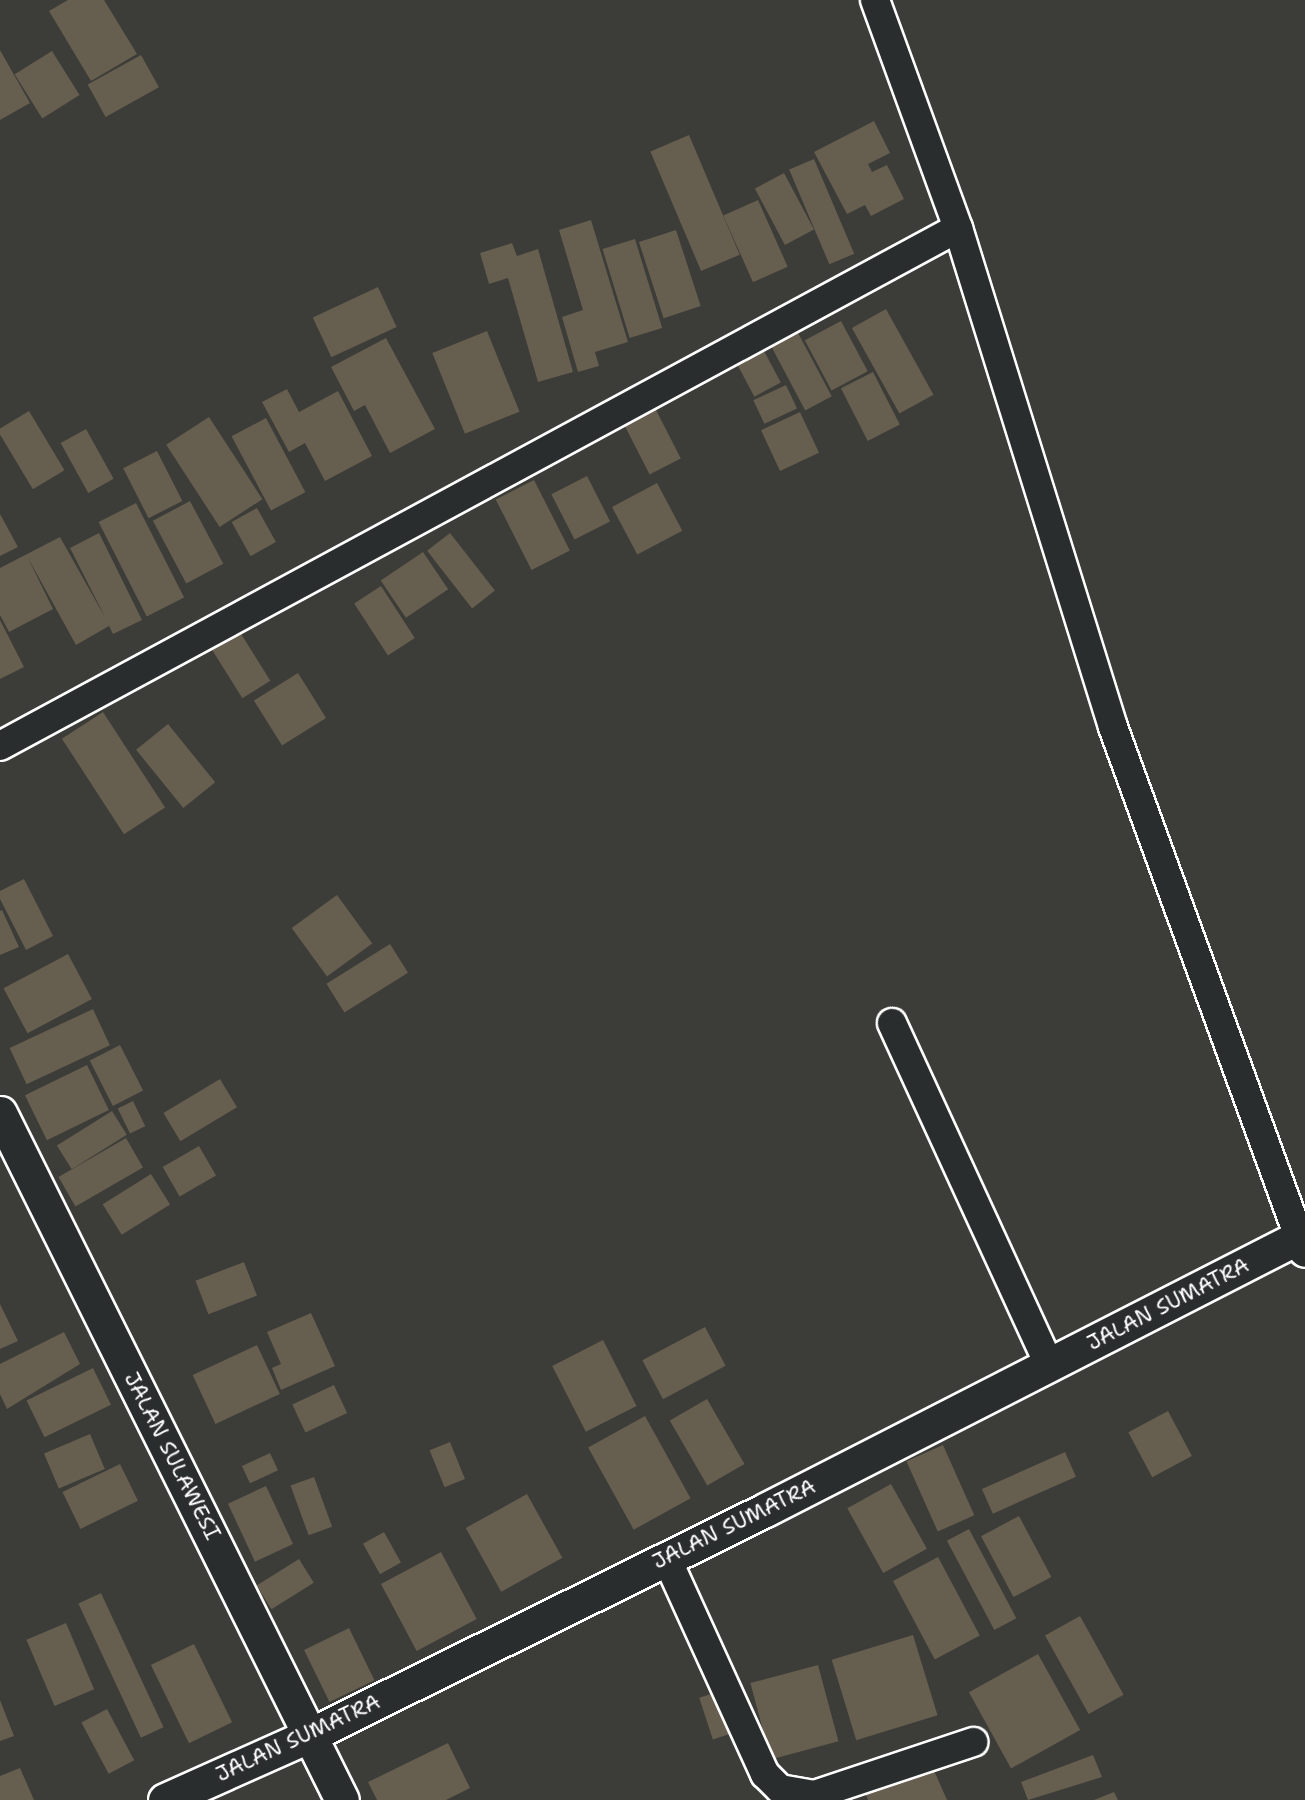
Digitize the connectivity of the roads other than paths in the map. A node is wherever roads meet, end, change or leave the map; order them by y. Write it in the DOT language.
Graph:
graph roads {
  1 [pos="875,0"];
  2 [pos="958,228"];
  3 [pos="0,746"];
  4 [pos="892,1023"];
  5 [pos="0,1113"];
  6 [pos="1302,1244"];
  7 [pos="1049,1365"];
  8 [pos="666,1557"];
  9 [pos="310,1735"];
  10 [pos="973,1742"];
  11 [pos="165,1800"];
  12 [pos="342,1800"];
  1 -- 2 [label="street"];
  2 -- 3 [label="street"];
  2 -- 6 [label="street"];
  4 -- 7 [label="street"];
  5 -- 9 [label="street, JALAN SULAWESI"];
  6 -- 7 [label="street, JALAN SUMATRA"];
  7 -- 8 [label="street, JALAN SUMATRA"];
  8 -- 9 [label="street, JALAN SUMATRA"];
  8 -- 10 [label="street"];
  9 -- 11 [label="street, JALAN SUMATRA"];
  9 -- 12 [label="street, JALAN SULAWESI"];
}
